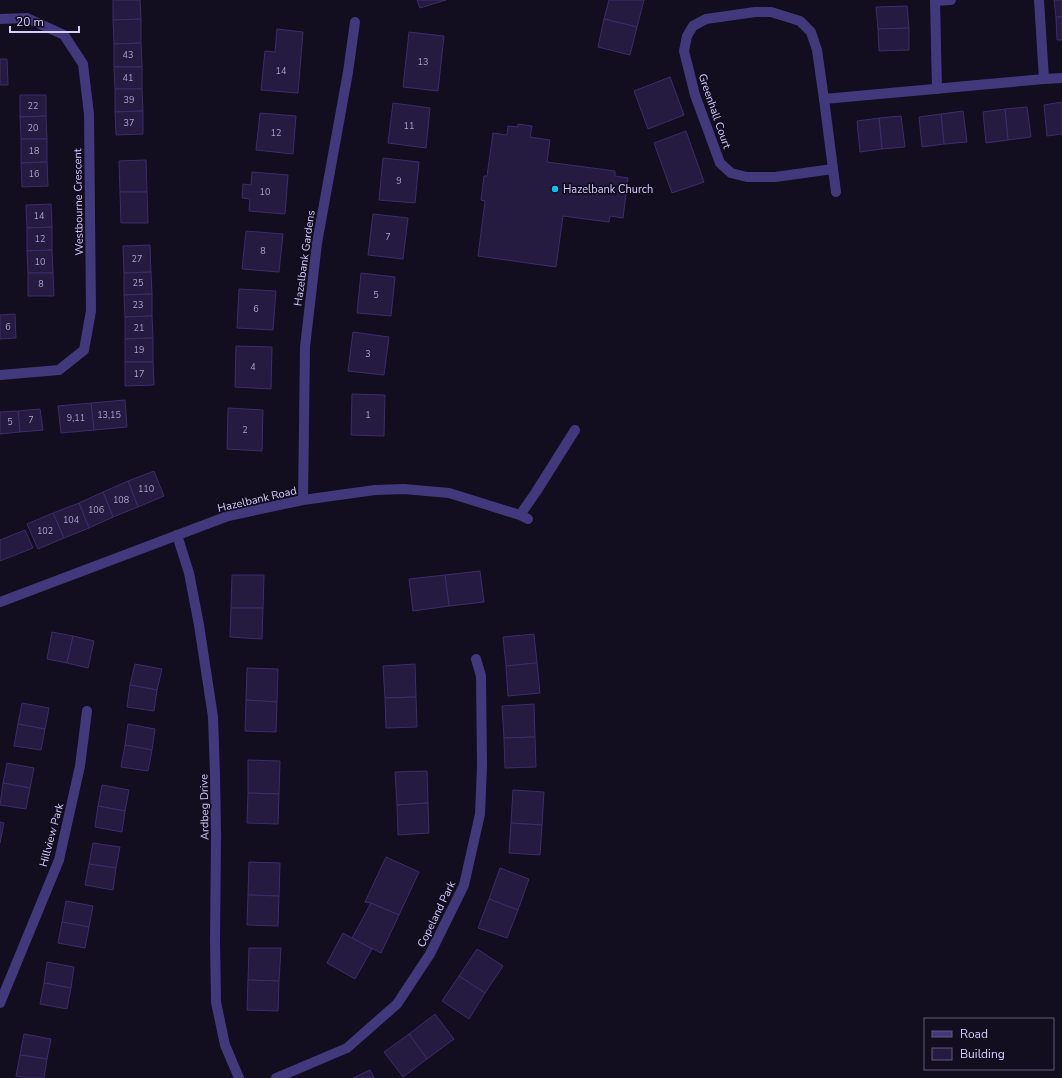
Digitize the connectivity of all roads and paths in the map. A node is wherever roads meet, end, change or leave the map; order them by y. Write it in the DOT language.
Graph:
graph roads {
  1 [pos="951,0"];
  2 [pos="1040,0"];
  3 [pos="0,19"];
  4 [pos="355,22"];
  5 [pos="1062,78"];
  6 [pos="1044,79"];
  7 [pos="937,90"];
  8 [pos="824,99"];
  9 [pos="833,169"];
  10 [pos="836,192"];
  11 [pos="0,375"];
  12 [pos="575,430"];
  13 [pos="303,500"];
  14 [pos="177,535"];
  15 [pos="0,602"];
  16 [pos="476,659"];
  17 [pos="87,711"];
  18 [pos="0,1003"];
  19 [pos="239,1078"];
  20 [pos="276,1078"];
  1 -- 7 [label="street"];
  2 -- 6 [label="street"];
  3 -- 11 [label="street, Westbourne Crescent"];
  4 -- 13 [label="street, Hazelbank Gardens"];
  5 -- 6 [label="street"];
  6 -- 7 [label="street"];
  7 -- 8 [label="street"];
  8 -- 9 [label="street, Greenhall Court"];
  8 -- 9 [label="street, Greenhall Court"];
  9 -- 10 [label="street, Greenhall Court"];
  12 -- 13 [label="street, Hazelbank Road"];
  13 -- 14 [label="street, Hazelbank Road"];
  14 -- 15 [label="street, Hazelbank Road"];
  14 -- 19 [label="street, Ardbeg Drive"];
  16 -- 20 [label="street, Copeland Park"];
  17 -- 18 [label="street, Hillview Park"];
}
